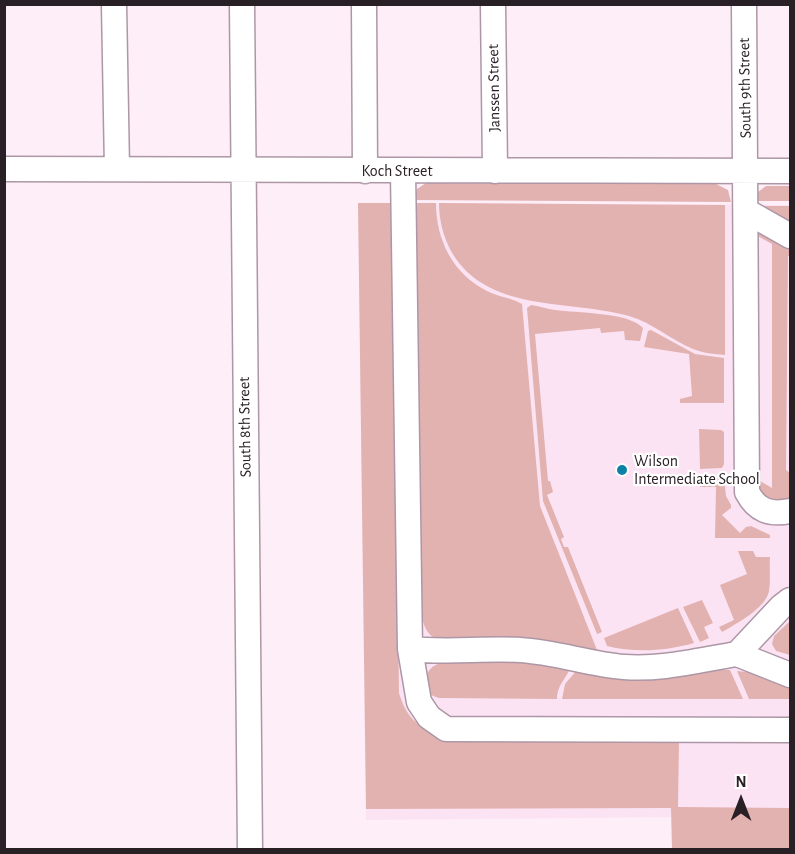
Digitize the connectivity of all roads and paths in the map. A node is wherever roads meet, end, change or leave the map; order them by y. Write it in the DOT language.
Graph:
graph roads {
  1 [pos="114,4"];
  2 [pos="242,4"];
  3 [pos="364,4"];
  4 [pos="493,4"];
  5 [pos="744,4"];
  6 [pos="4,169"];
  7 [pos="117,169"];
  8 [pos="242,170"];
  9 [pos="365,171"];
  10 [pos="403,171"];
  11 [pos="495,171"];
  12 [pos="746,171"];
  13 [pos="790,171"];
  14 [pos="746,211"];
  15 [pos="790,236"];
  16 [pos="790,511"];
  17 [pos="790,600"];
  18 [pos="410,649"];
  19 [pos="737,654"];
  20 [pos="790,675"];
  21 [pos="790,730"];
  22 [pos="249,849"];
  1 -- 7 [label="street"];
  2 -- 8 [label="street, South 8th Street"];
  3 -- 9 [label="street"];
  4 -- 11 [label="street, Janssen Street"];
  5 -- 12 [label="street, South 9th Street"];
  6 -- 7 [label="street, Koch Street"];
  7 -- 8 [label="street, Koch Street"];
  8 -- 9 [label="street, Koch Street"];
  8 -- 22 [label="street, South 8th Street"];
  9 -- 10 [label="street, Koch Street"];
  10 -- 11 [label="street, Koch Street"];
  10 -- 18 [label="street"];
  11 -- 12 [label="street, Koch Street"];
  12 -- 13 [label="street, Koch Street"];
  12 -- 14 [label="street, South 9th Street"];
  14 -- 15 [label="street"];
  14 -- 16 [label="street, South 9th Street"];
  17 -- 19 [label="street"];
  18 -- 19 [label="street"];
  18 -- 21 [label="street"];
  19 -- 20 [label="street"];
}
